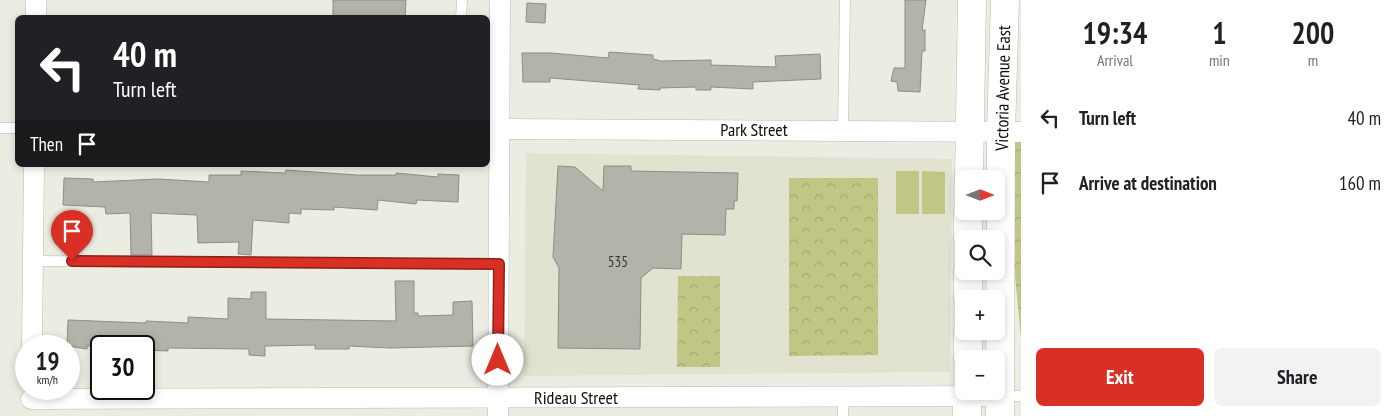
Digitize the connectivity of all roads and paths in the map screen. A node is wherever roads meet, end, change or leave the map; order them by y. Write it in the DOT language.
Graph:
graph roads {
  1 [pos="36,0"];
  2 [pos="462,0"];
  3 [pos="500,0"];
  4 [pos="845,0"];
  5 [pos="972,0"];
  6 [pos="1005,0"];
  7 [pos="36,15"];
  8 [pos="461,15"];
  9 [pos="0,128"];
  10 [pos="15,128"];
  11 [pos="493,129"];
  12 [pos="844,131"];
  13 [pos="969,132"];
  14 [pos="1011,132"];
  15 [pos="34,167"];
  16 [pos="969,170"];
  17 [pos="33,261"];
  18 [pos="499,264"];
  19 [pos="32,335"];
  20 [pos="32,401"];
  21 [pos="967,401"];
  22 [pos="1007,403"];
  23 [pos="498,407"];
  24 [pos="843,407"];
  1 -- 7 [label="street"];
  2 -- 8 [label="lane"];
  3 -- 11 [label="street"];
  4 -- 12 [label="lane"];
  5 -- 13 [label="main road, Victoria Avenue East"];
  6 -- 14 [label="main road, Victoria Avenue East"];
  9 -- 10 [label="lane"];
  11 -- 12 [label="street, Park Street"];
  11 -- 18 [label="street"];
  12 -- 13 [label="street, Park Street"];
  13 -- 14 [label="street, Park Street"];
  13 -- 16 [label="main road, Victoria Avenue East"];
  14 -- 22 [label="main road, Victoria Avenue East"];
  15 -- 17 [label="street"];
  17 -- 18 [label="lane"];
  17 -- 19 [label="street"];
  18 -- 23 [label="street"];
  20 -- 23 [label="street, Rideau Street"];
  21 -- 22 [label="street, Rideau Street"];
  21 -- 24 [label="street, Rideau Street"];
  23 -- 24 [label="street, Rideau Street"];
}
